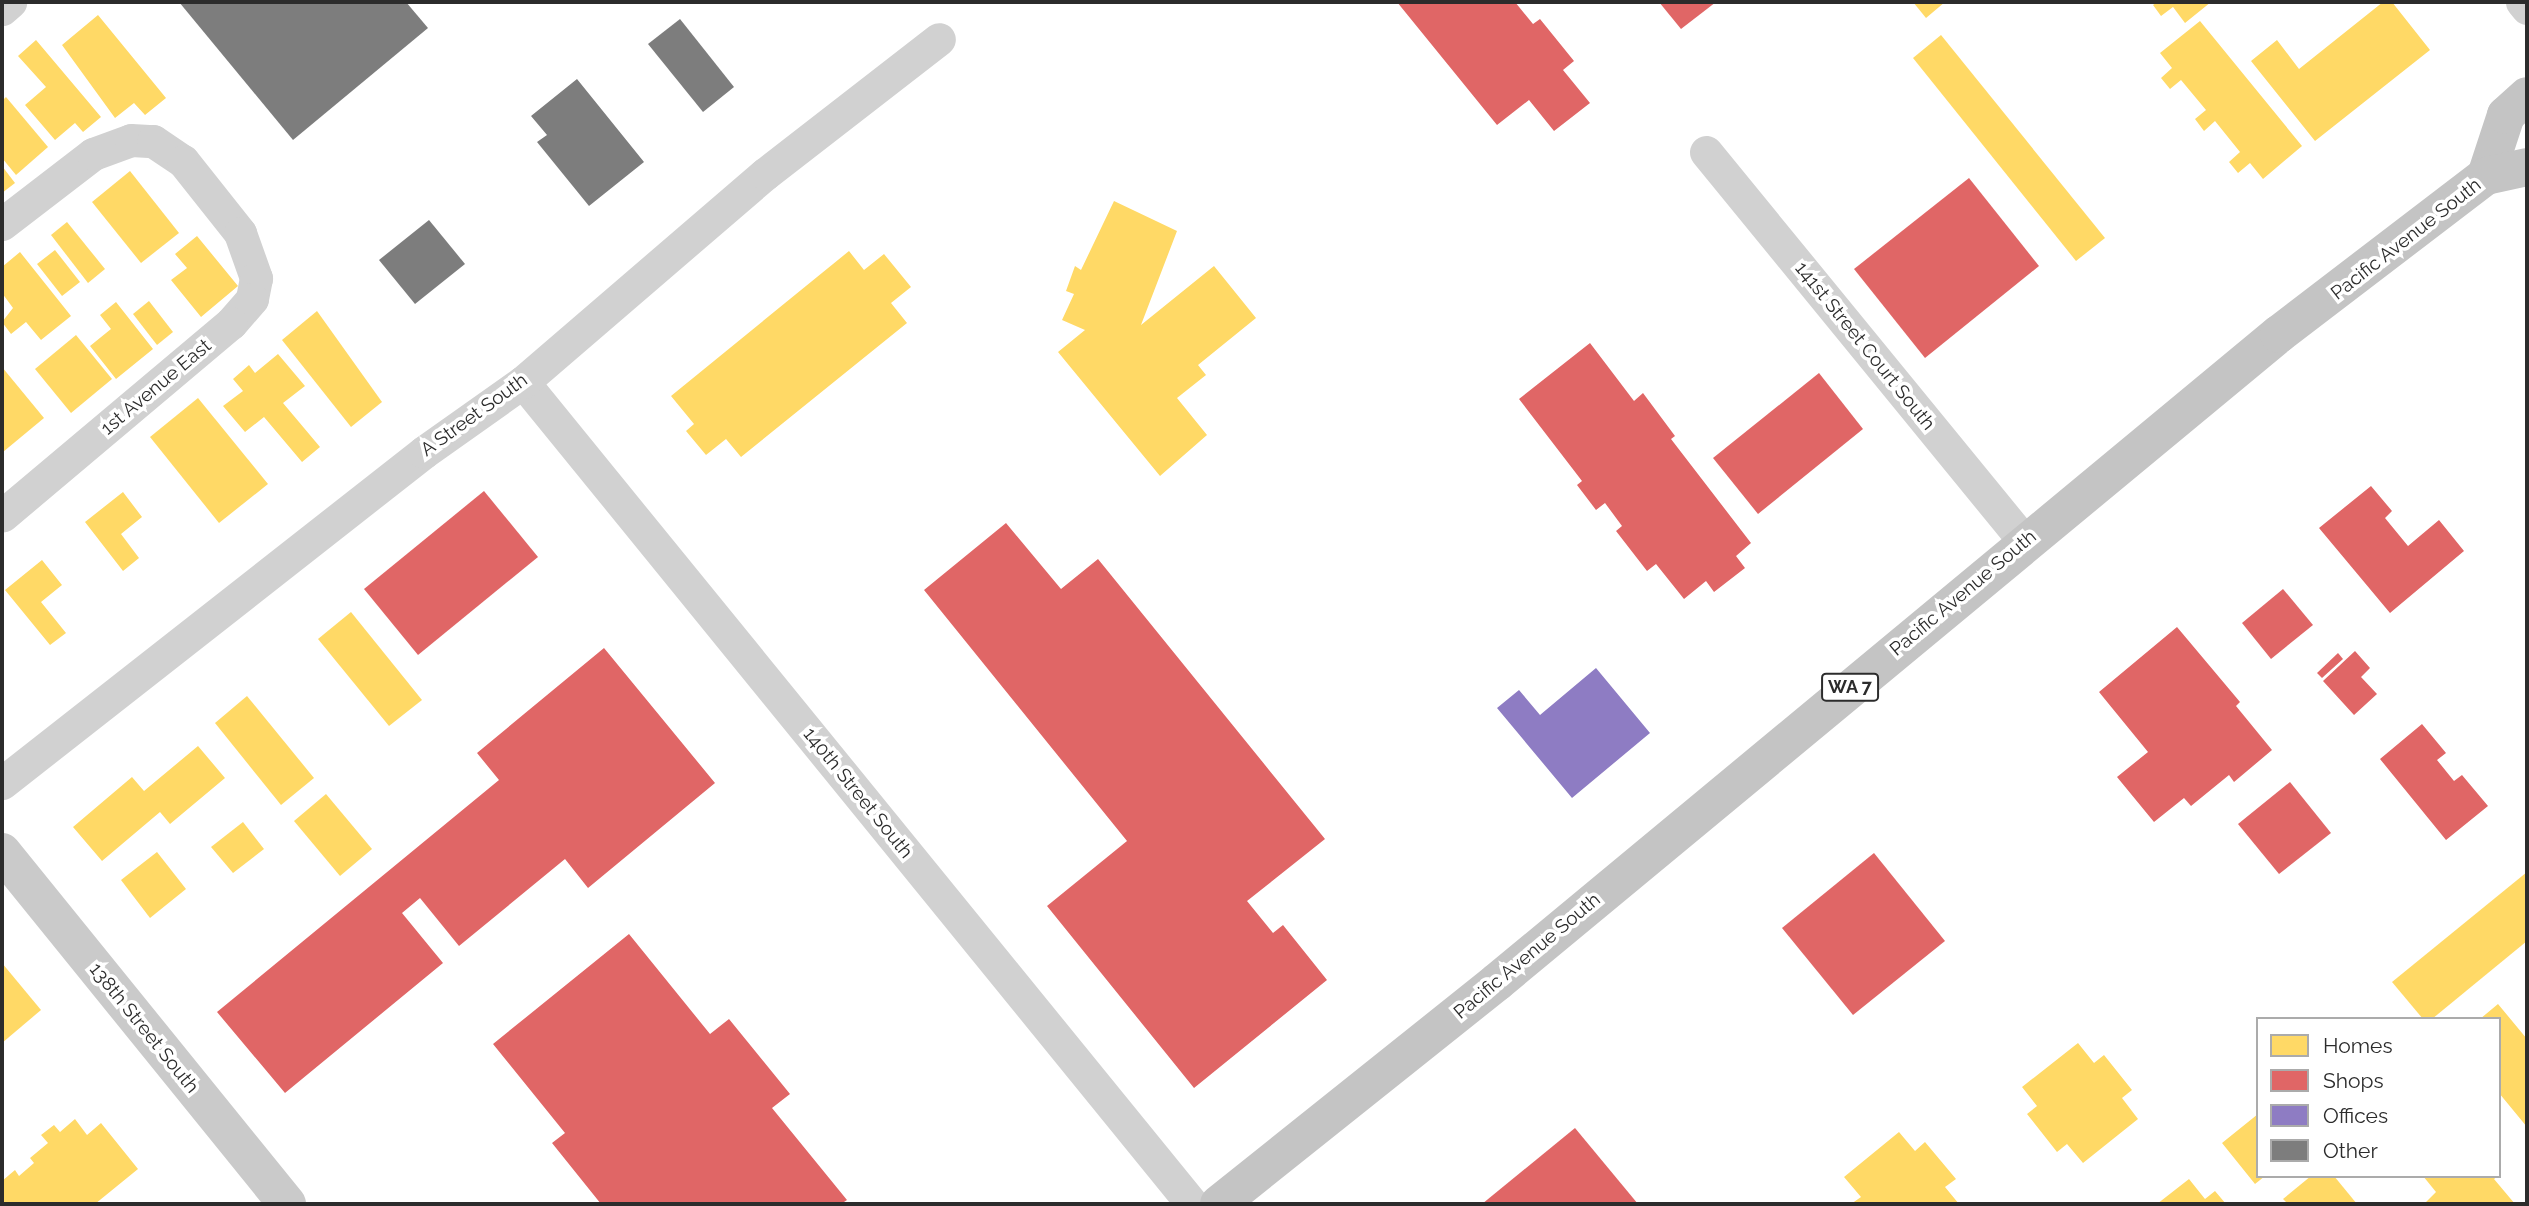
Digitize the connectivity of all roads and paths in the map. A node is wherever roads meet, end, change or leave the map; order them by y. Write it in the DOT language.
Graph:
graph roads {
  1 [pos="10,2"];
  2 [pos="2522,2"];
  3 [pos="2527,8"];
  4 [pos="2,9"];
  5 [pos="939,39"];
  6 [pos="2527,96"];
  7 [pos="1706,152"];
  8 [pos="2527,167"];
  9 [pos="2486,176"];
  10 [pos="2,224"];
  11 [pos="523,382"];
  12 [pos="2,516"];
  13 [pos="2024,541"];
  14 [pos="2,783"];
  15 [pos="2,852"];
  16 [pos="287,1204"];
  17 [pos="1192,1204"];
  18 [pos="1219,1204"];
  1 -- 4 [label="street"];
  2 -- 3 [label="street"];
  5 -- 11 [label="street, A Street South"];
  6 -- 9 [label="main road, Pacific Avenue South"];
  7 -- 13 [label="street, 141st Street Court South"];
  8 -- 9 [label="main road, Pacific Avenue South / WA 7"];
  9 -- 13 [label="main road, Pacific Avenue South / WA 7"];
  10 -- 12 [label="street, 1st Avenue East"];
  11 -- 14 [label="street, A Street South"];
  11 -- 17 [label="street, 140th Street South"];
  13 -- 18 [label="main road, Pacific Avenue South / WA 7"];
  15 -- 16 [label="street, 138th Street South"];
}
